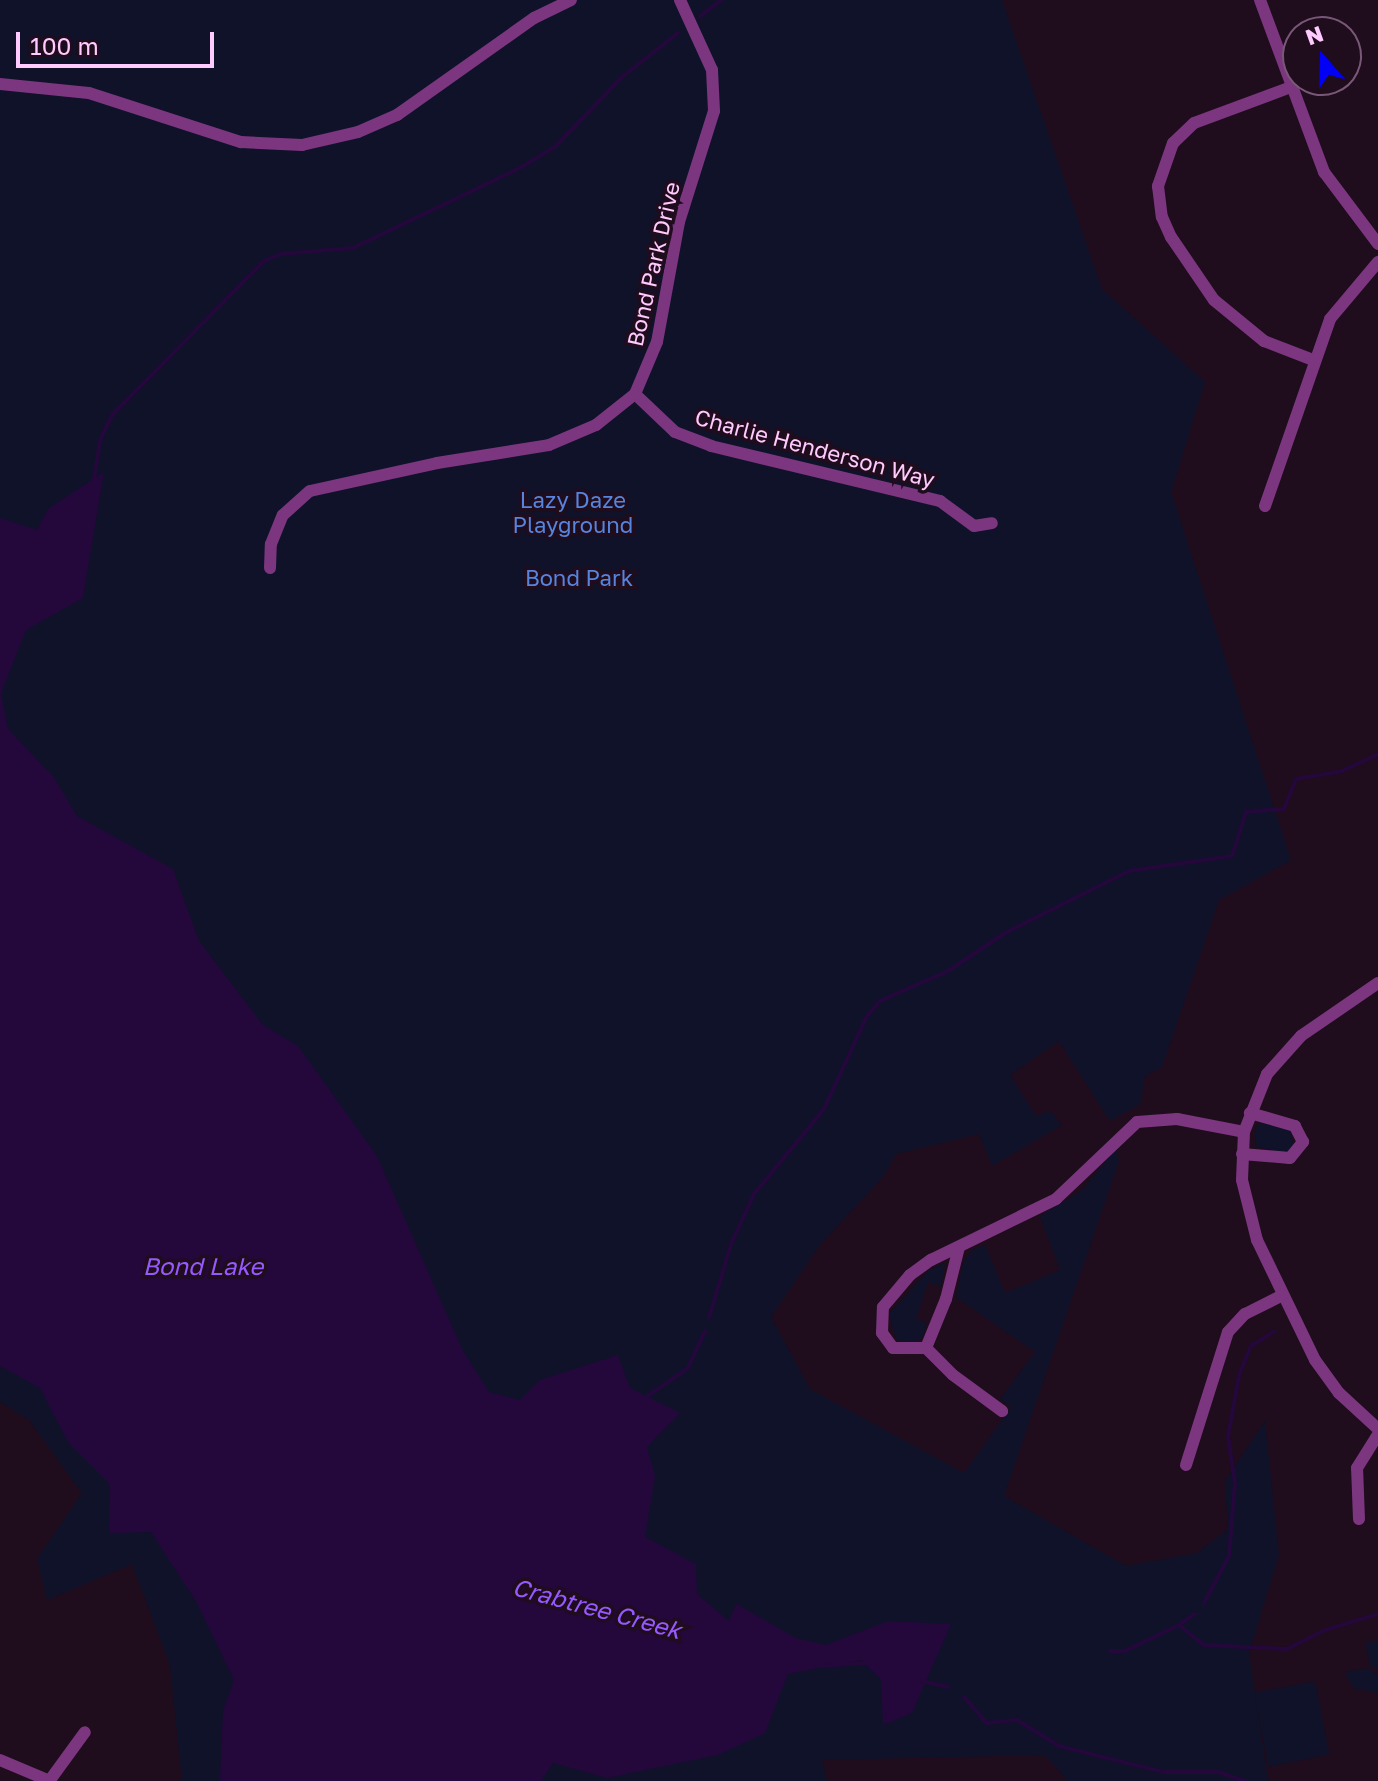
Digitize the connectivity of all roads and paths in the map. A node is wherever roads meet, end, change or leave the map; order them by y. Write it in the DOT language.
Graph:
graph roads {
  1 [pos="571,0"];
  2 [pos="680,0"];
  3 [pos="1260,0"];
  4 [pos="1282,62"];
  5 [pos="0,84"];
  6 [pos="1282,90"];
  7 [pos="1294,96"];
  8 [pos="1378,244"];
  9 [pos="1378,262"];
  10 [pos="1313,360"];
  11 [pos="635,394"];
  12 [pos="1265,506"];
  13 [pos="992,523"];
  14 [pos="270,568"];
  15 [pos="1378,983"];
  16 [pos="1250,1113"];
  17 [pos="1244,1132"];
  18 [pos="1242,1154"];
  19 [pos="959,1247"];
  20 [pos="1283,1295"];
  21 [pos="926,1348"];
  22 [pos="1002,1411"];
  23 [pos="1378,1432"];
  24 [pos="1186,1465"];
  25 [pos="1359,1519"];
  26 [pos="85,1732"];
  27 [pos="0,1760"];
  28 [pos="50,1781"];
  1 -- 5 [label="street"];
  2 -- 11 [label="street, Bond Park Drive"];
  3 -- 4 [label="street"];
  6 -- 10 [label="street"];
  7 -- 8 [label="street"];
  9 -- 10 [label="street"];
  10 -- 12 [label="street"];
  11 -- 13 [label="street, Charlie Henderson Way"];
  11 -- 14 [label="street, Bond Park Drive"];
  15 -- 16 [label="street"];
  16 -- 17 [label="street"];
  16 -- 18 [label="street"];
  17 -- 18 [label="street"];
  17 -- 19 [label="street"];
  18 -- 20 [label="street"];
  19 -- 21 [label="street"];
  19 -- 21 [label="street"];
  20 -- 23 [label="street"];
  20 -- 24 [label="street"];
  21 -- 22 [label="street"];
  23 -- 25 [label="street"];
  26 -- 28 [label="street"];
  27 -- 28 [label="street"];
}
